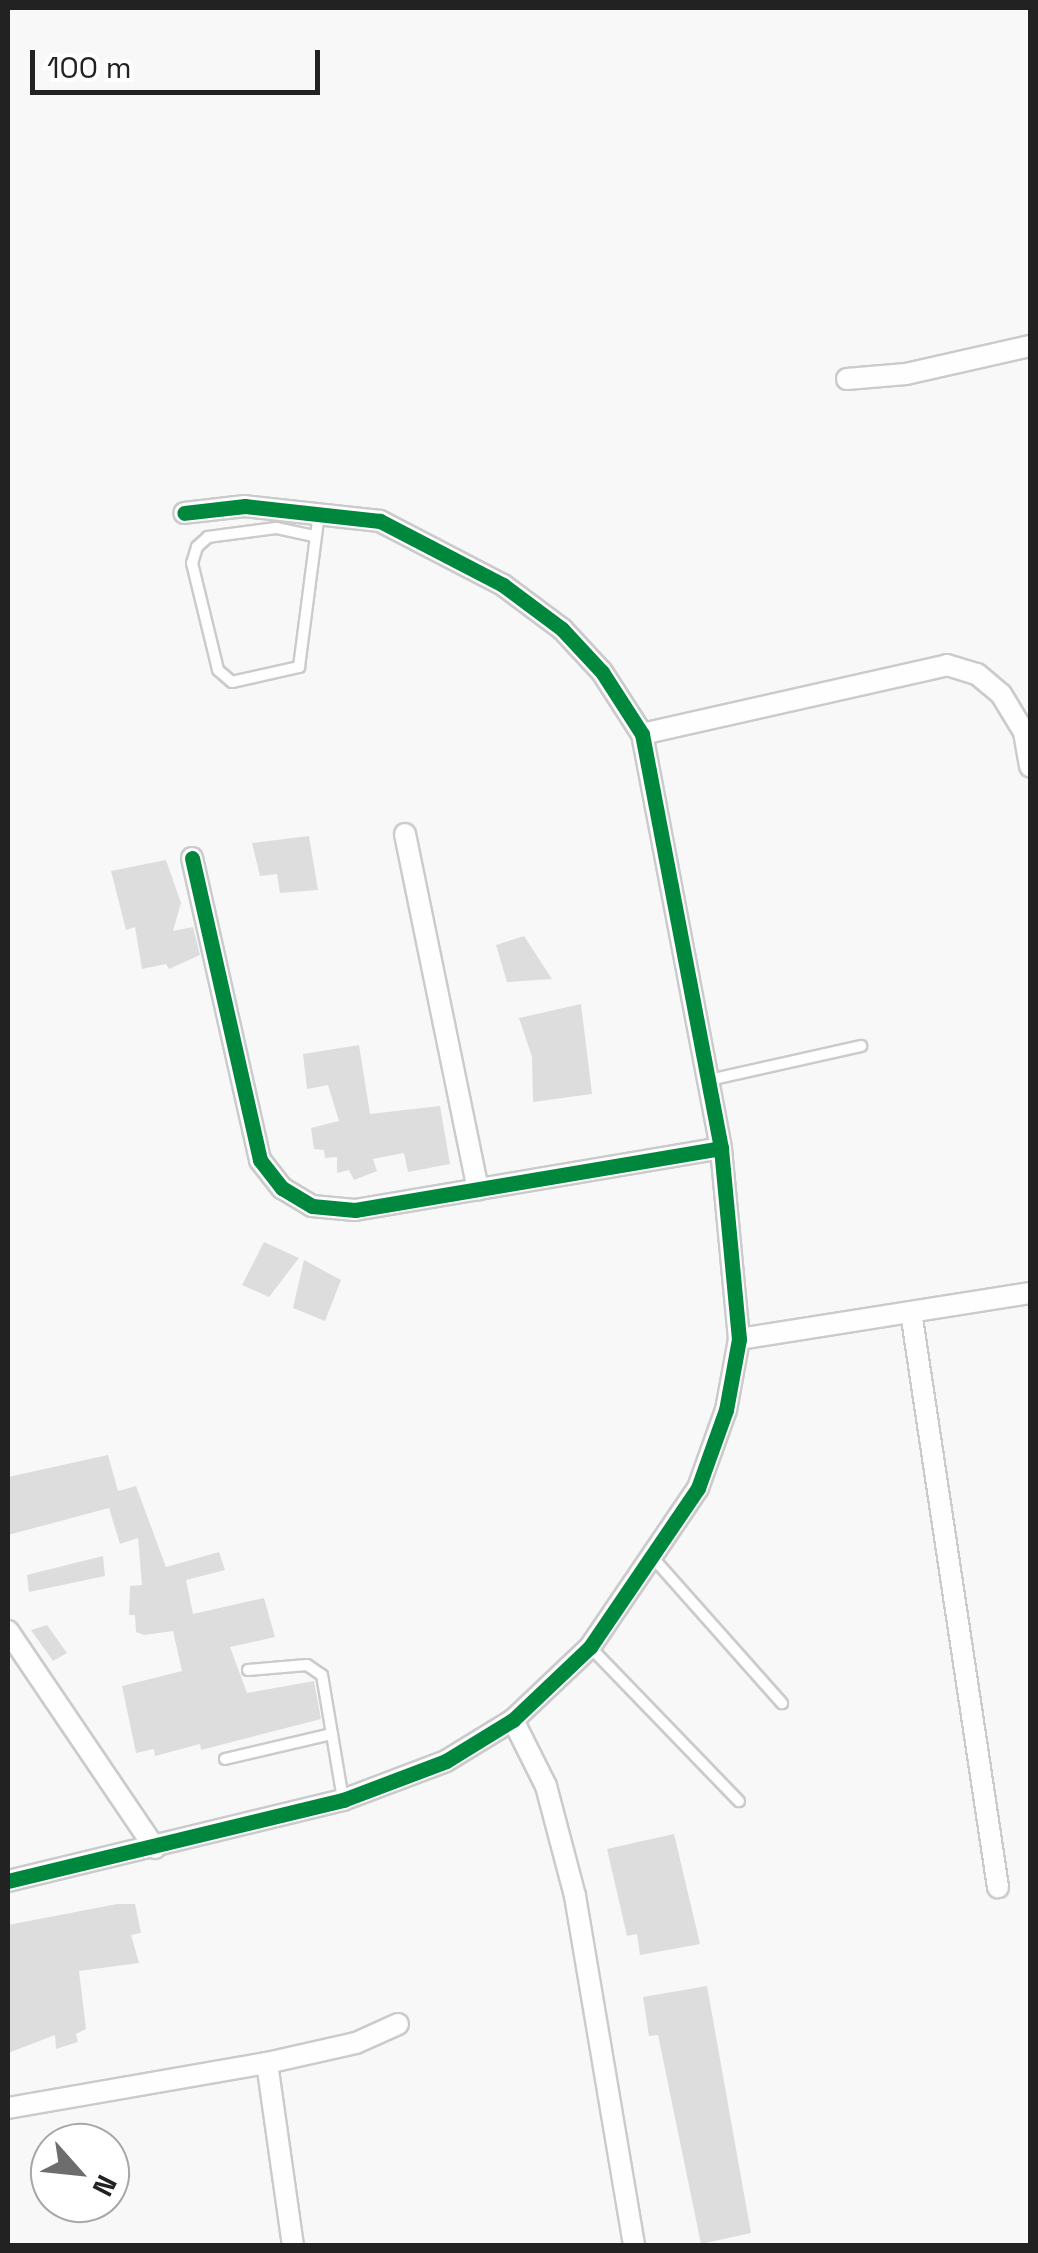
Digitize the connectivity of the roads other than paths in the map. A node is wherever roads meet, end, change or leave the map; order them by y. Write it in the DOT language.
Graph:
graph roads {
  1 [pos="1030,346"];
  2 [pos="847,379"];
  3 [pos="320,510"];
  4 [pos="184,512"];
  5 [pos="314,536"];
  6 [pos="642,734"];
  7 [pos="1030,766"];
  8 [pos="405,834"];
  9 [pos="192,858"];
  10 [pos="861,1046"];
  11 [pos="708,1080"];
  12 [pos="721,1148"];
  13 [pos="478,1190"];
  14 [pos="1030,1293"];
  15 [pos="911,1312"];
  16 [pos="739,1340"];
  17 [pos="654,1560"];
  18 [pos="8,1630"];
  19 [pos="590,1647"];
  20 [pos="248,1670"];
  21 [pos="782,1703"];
  22 [pos="513,1720"];
  23 [pos="332,1734"];
  24 [pos="224,1759"];
  25 [pos="343,1800"];
  26 [pos="739,1802"];
  27 [pos="155,1848"];
  28 [pos="8,1881"];
  29 [pos="998,1888"];
  30 [pos="398,2024"];
  31 [pos="267,2062"];
  32 [pos="8,2108"];
  33 [pos="293,2246"];
  34 [pos="634,2246"];
  1 -- 2 [label="street"];
  3 -- 4 [label="street"];
  3 -- 5 [label="lane"];
  3 -- 6 [label="street"];
  5 -- 5 [label="lane"];
  6 -- 7 [label="street"];
  6 -- 11 [label="street"];
  8 -- 13 [label="street"];
  9 -- 13 [label="street"];
  10 -- 11 [label="lane"];
  11 -- 12 [label="street"];
  12 -- 13 [label="street"];
  12 -- 16 [label="street"];
  14 -- 15 [label="street"];
  15 -- 16 [label="street"];
  15 -- 29 [label="street"];
  16 -- 17 [label="street"];
  17 -- 19 [label="street"];
  17 -- 21 [label="lane"];
  18 -- 27 [label="street"];
  19 -- 22 [label="street"];
  19 -- 26 [label="lane"];
  20 -- 23 [label="lane"];
  22 -- 25 [label="street"];
  22 -- 34 [label="street"];
  23 -- 24 [label="lane"];
  23 -- 25 [label="lane"];
  25 -- 27 [label="street"];
  27 -- 28 [label="street"];
  30 -- 31 [label="street"];
  31 -- 32 [label="street"];
  31 -- 33 [label="street"];
}
